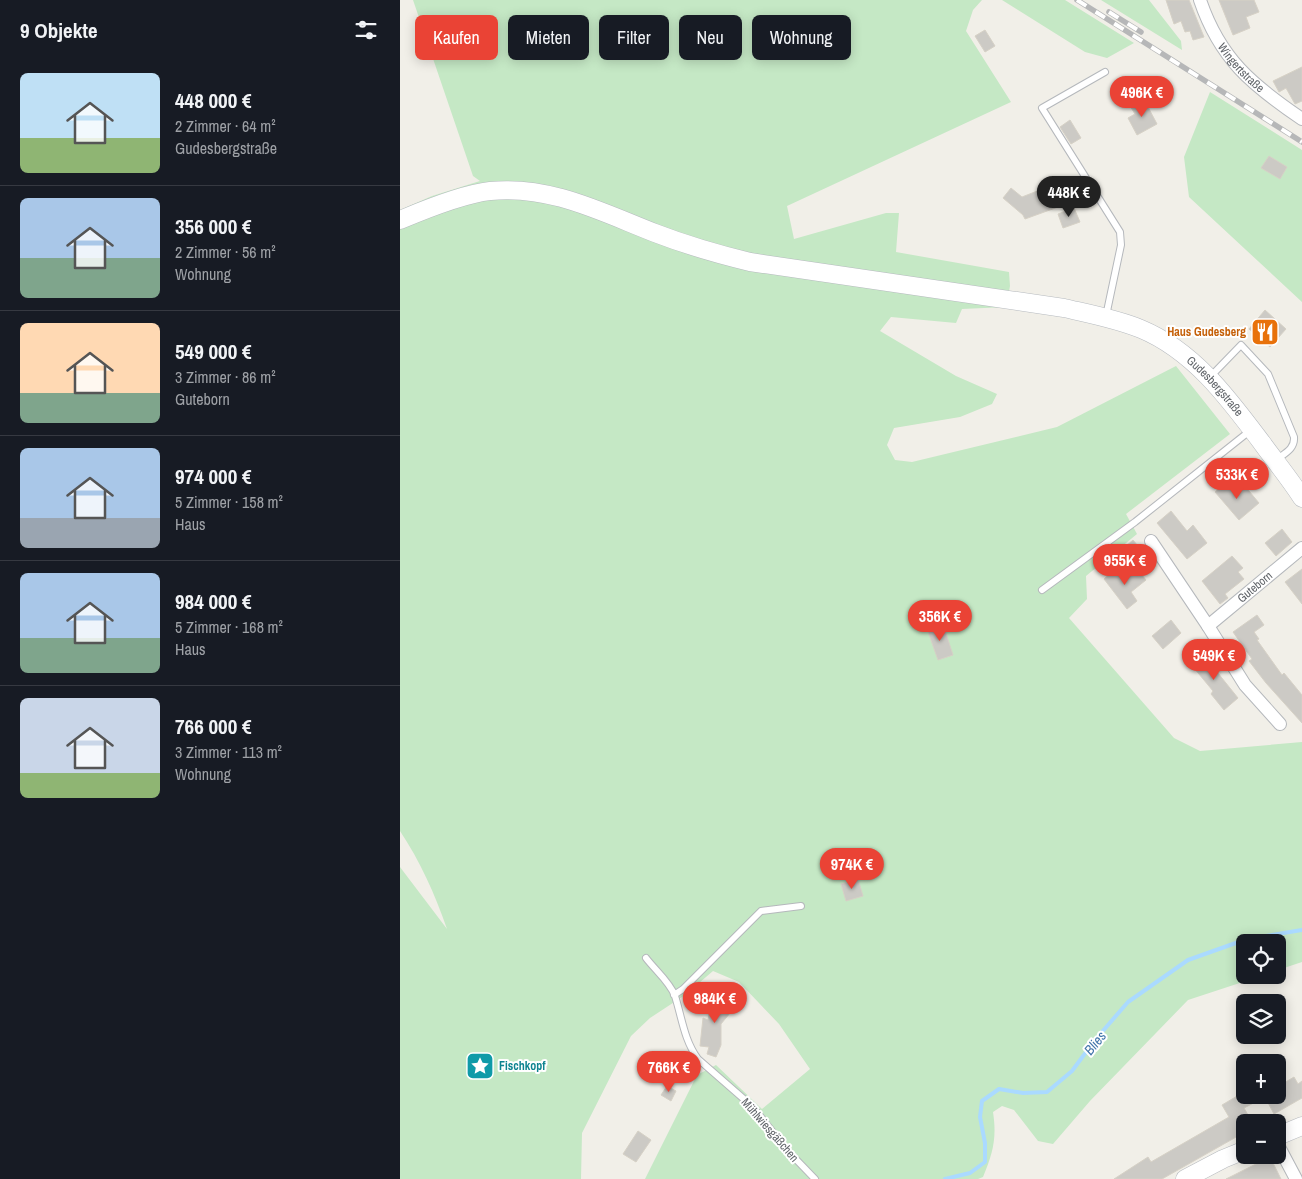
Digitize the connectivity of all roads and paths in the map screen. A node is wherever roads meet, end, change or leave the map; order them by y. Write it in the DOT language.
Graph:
graph roads {
  1 [pos="1200,0"];
  2 [pos="1105,72"];
  3 [pos="1302,119"];
  4 [pos="400,220"];
  5 [pos="1106,317"];
  6 [pos="1209,378"];
  7 [pos="1252,430"];
  8 [pos="1275,460"];
  9 [pos="1302,498"];
  10 [pos="1151,541"];
  11 [pos="1302,548"];
  12 [pos="1042,590"];
  13 [pos="1208,626"];
  14 [pos="1280,724"];
  15 [pos="801,906"];
  16 [pos="646,958"];
  17 [pos="674,995"];
  18 [pos="1302,1126"];
  19 [pos="1286,1133"];
  20 [pos="1236,1154"];
  21 [pos="1286,1160"];
  22 [pos="815,1179"];
  23 [pos="1185,1179"];
  24 [pos="1296,1179"];
  1 -- 3 [label="street, Wingertstraße"];
  2 -- 5 [label="lane"];
  4 -- 5 [label="main road, Gudesbergstraße"];
  5 -- 6 [label="main road, Gudesbergstraße"];
  6 -- 7 [label="main road, Gudesbergstraße"];
  6 -- 8 [label="lane"];
  7 -- 8 [label="main road, Gudesbergstraße"];
  7 -- 12 [label="lane"];
  8 -- 9 [label="main road, Gudesbergstraße"];
  10 -- 13 [label="street"];
  11 -- 13 [label="street, Guteborn"];
  13 -- 14 [label="street"];
  15 -- 17 [label="lane"];
  16 -- 17 [label="lane, Mühlwiesgäßchen"];
  17 -- 22 [label="lane, Mühlwiesgäßchen"];
  18 -- 19 [label="main road"];
  20 -- 23 [label="main road"];
  21 -- 24 [label="street"];
}
